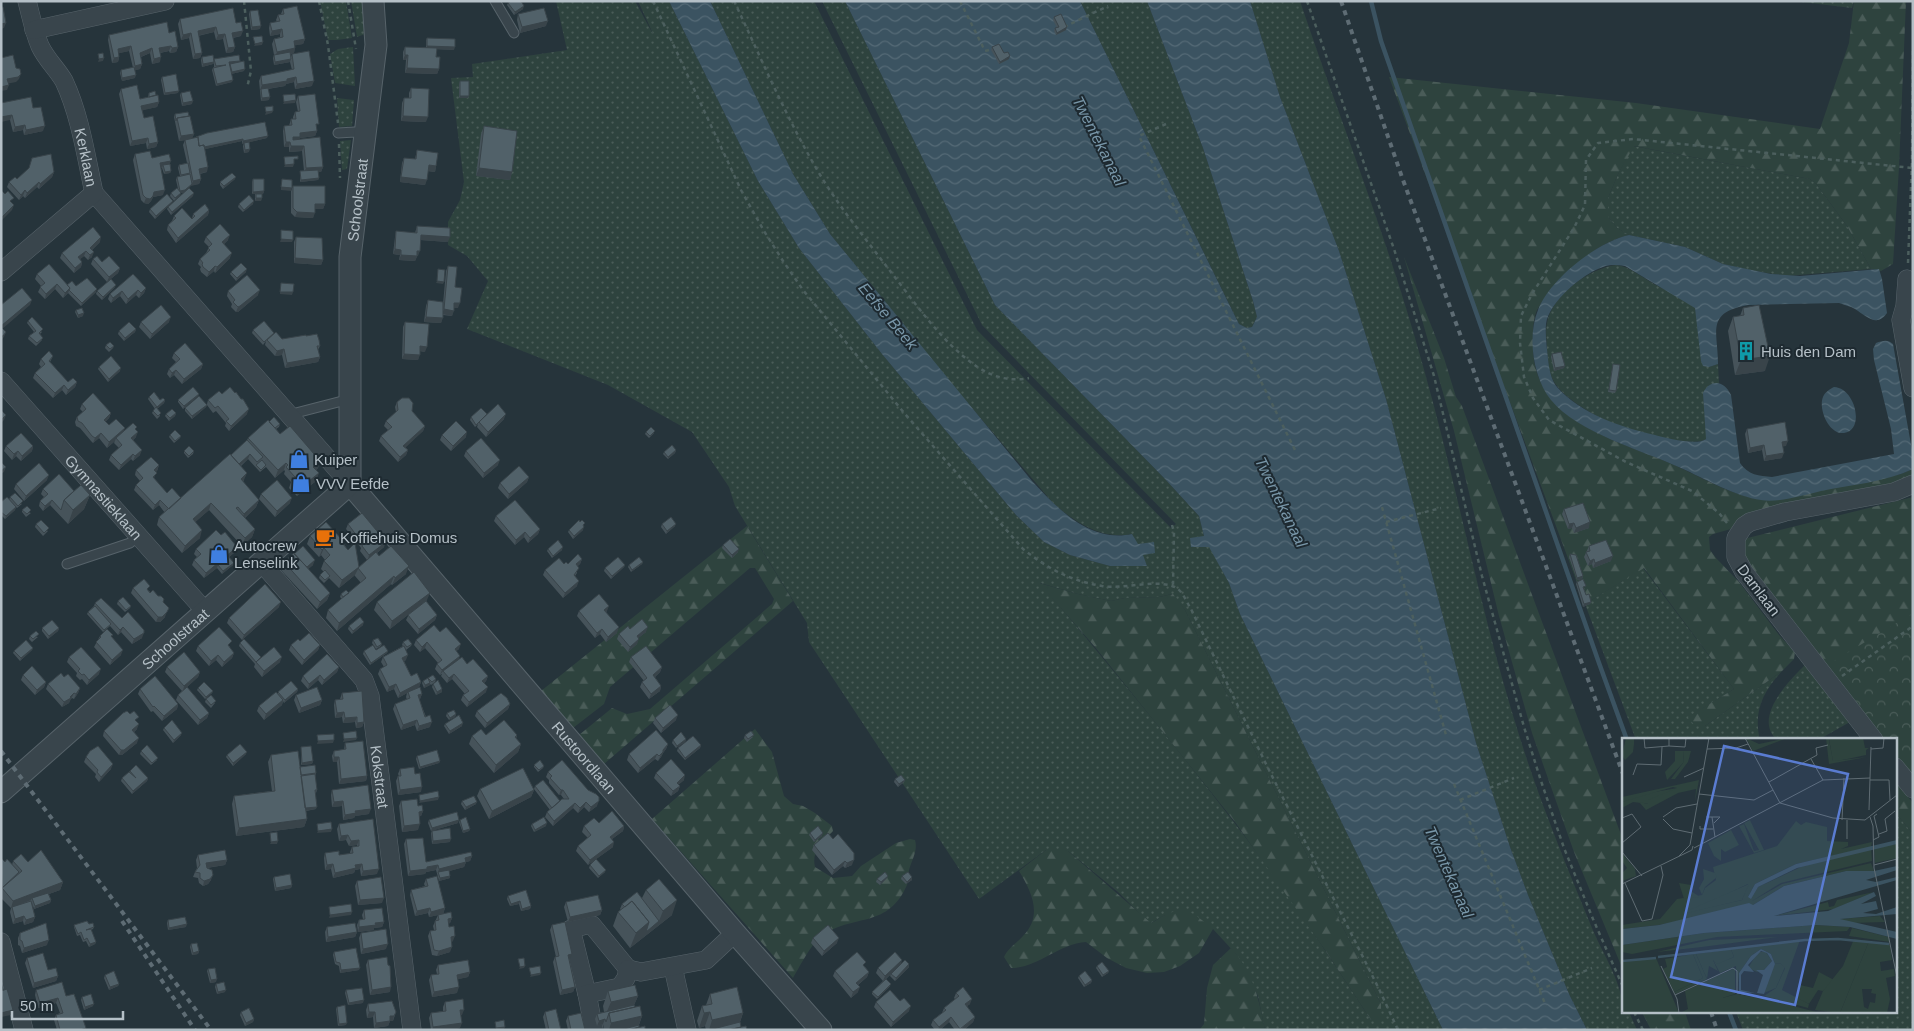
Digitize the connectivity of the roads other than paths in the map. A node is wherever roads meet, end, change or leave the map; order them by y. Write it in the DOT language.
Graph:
graph roads {
  1 [pos="27,1"];
  2 [pos="165,1"];
  3 [pos="373,1"];
  4 [pos="495,1"];
  5 [pos="34,30"];
  6 [pos="514,33"];
  7 [pos="338,133"];
  8 [pos="364,133"];
  9 [pos="94,193"];
  10 [pos="1,272"];
  11 [pos="1908,273"];
  12 [pos="1,381"];
  13 [pos="1913,388"];
  14 [pos="350,399"];
  15 [pos="288,415"];
  16 [pos="350,484"];
  17 [pos="1913,484"];
  18 [pos="139,536"];
  19 [pos="262,562"];
  20 [pos="67,564"];
  21 [pos="206,612"];
  22 [pos="1872,738"];
  23 [pos="1896,768"];
  24 [pos="1913,789"];
  25 [pos="1,792"];
  26 [pos="735,933"];
  27 [pos="1,942"];
  28 [pos="673,967"];
  29 [pos="628,969"];
  30 [pos="587,994"];
  31 [pos="24,1030"];
  32 [pos="412,1030"];
  33 [pos="594,1030"];
  34 [pos="687,1030"];
  35 [pos="821,1030"];
  1 -- 5 [label="street, Kerklaan"];
  2 -- 5 [label="street"];
  3 -- 8 [label="street, Schoolstraat"];
  4 -- 6 [label="lane"];
  5 -- 9 [label="street, Kerklaan"];
  7 -- 8 [label="lane"];
  8 -- 14 [label="street, Schoolstraat"];
  9 -- 10 [label="street"];
  9 -- 15 [label="street, Kerklaan"];
  11 -- 13 [label="street"];
  12 -- 18 [label="street, Gymnastieklaan"];
  14 -- 15 [label="lane"];
  14 -- 16 [label="street, Schoolstraat"];
  15 -- 16 [label="street"];
  16 -- 19 [label="street, Schoolstraat"];
  16 -- 26 [label="street, Rustoordlaan"];
  17 -- 22 [label="street, Damlaan"];
  18 -- 20 [label="lane"];
  18 -- 21 [label="street, Gymnastieklaan"];
  19 -- 21 [label="street, Schoolstraat"];
  19 -- 32 [label="street, Kokstraat"];
  21 -- 25 [label="street, Schoolstraat"];
  23 -- 24 [label="street"];
  26 -- 28 [label="street"];
  26 -- 35 [label="street, Rustoordlaan"];
  27 -- 31 [label="street"];
  28 -- 29 [label="street"];
  28 -- 34 [label="street"];
  29 -- 30 [label="street"];
  29 -- 30 [label="street"];
  30 -- 33 [label="street"];
}
